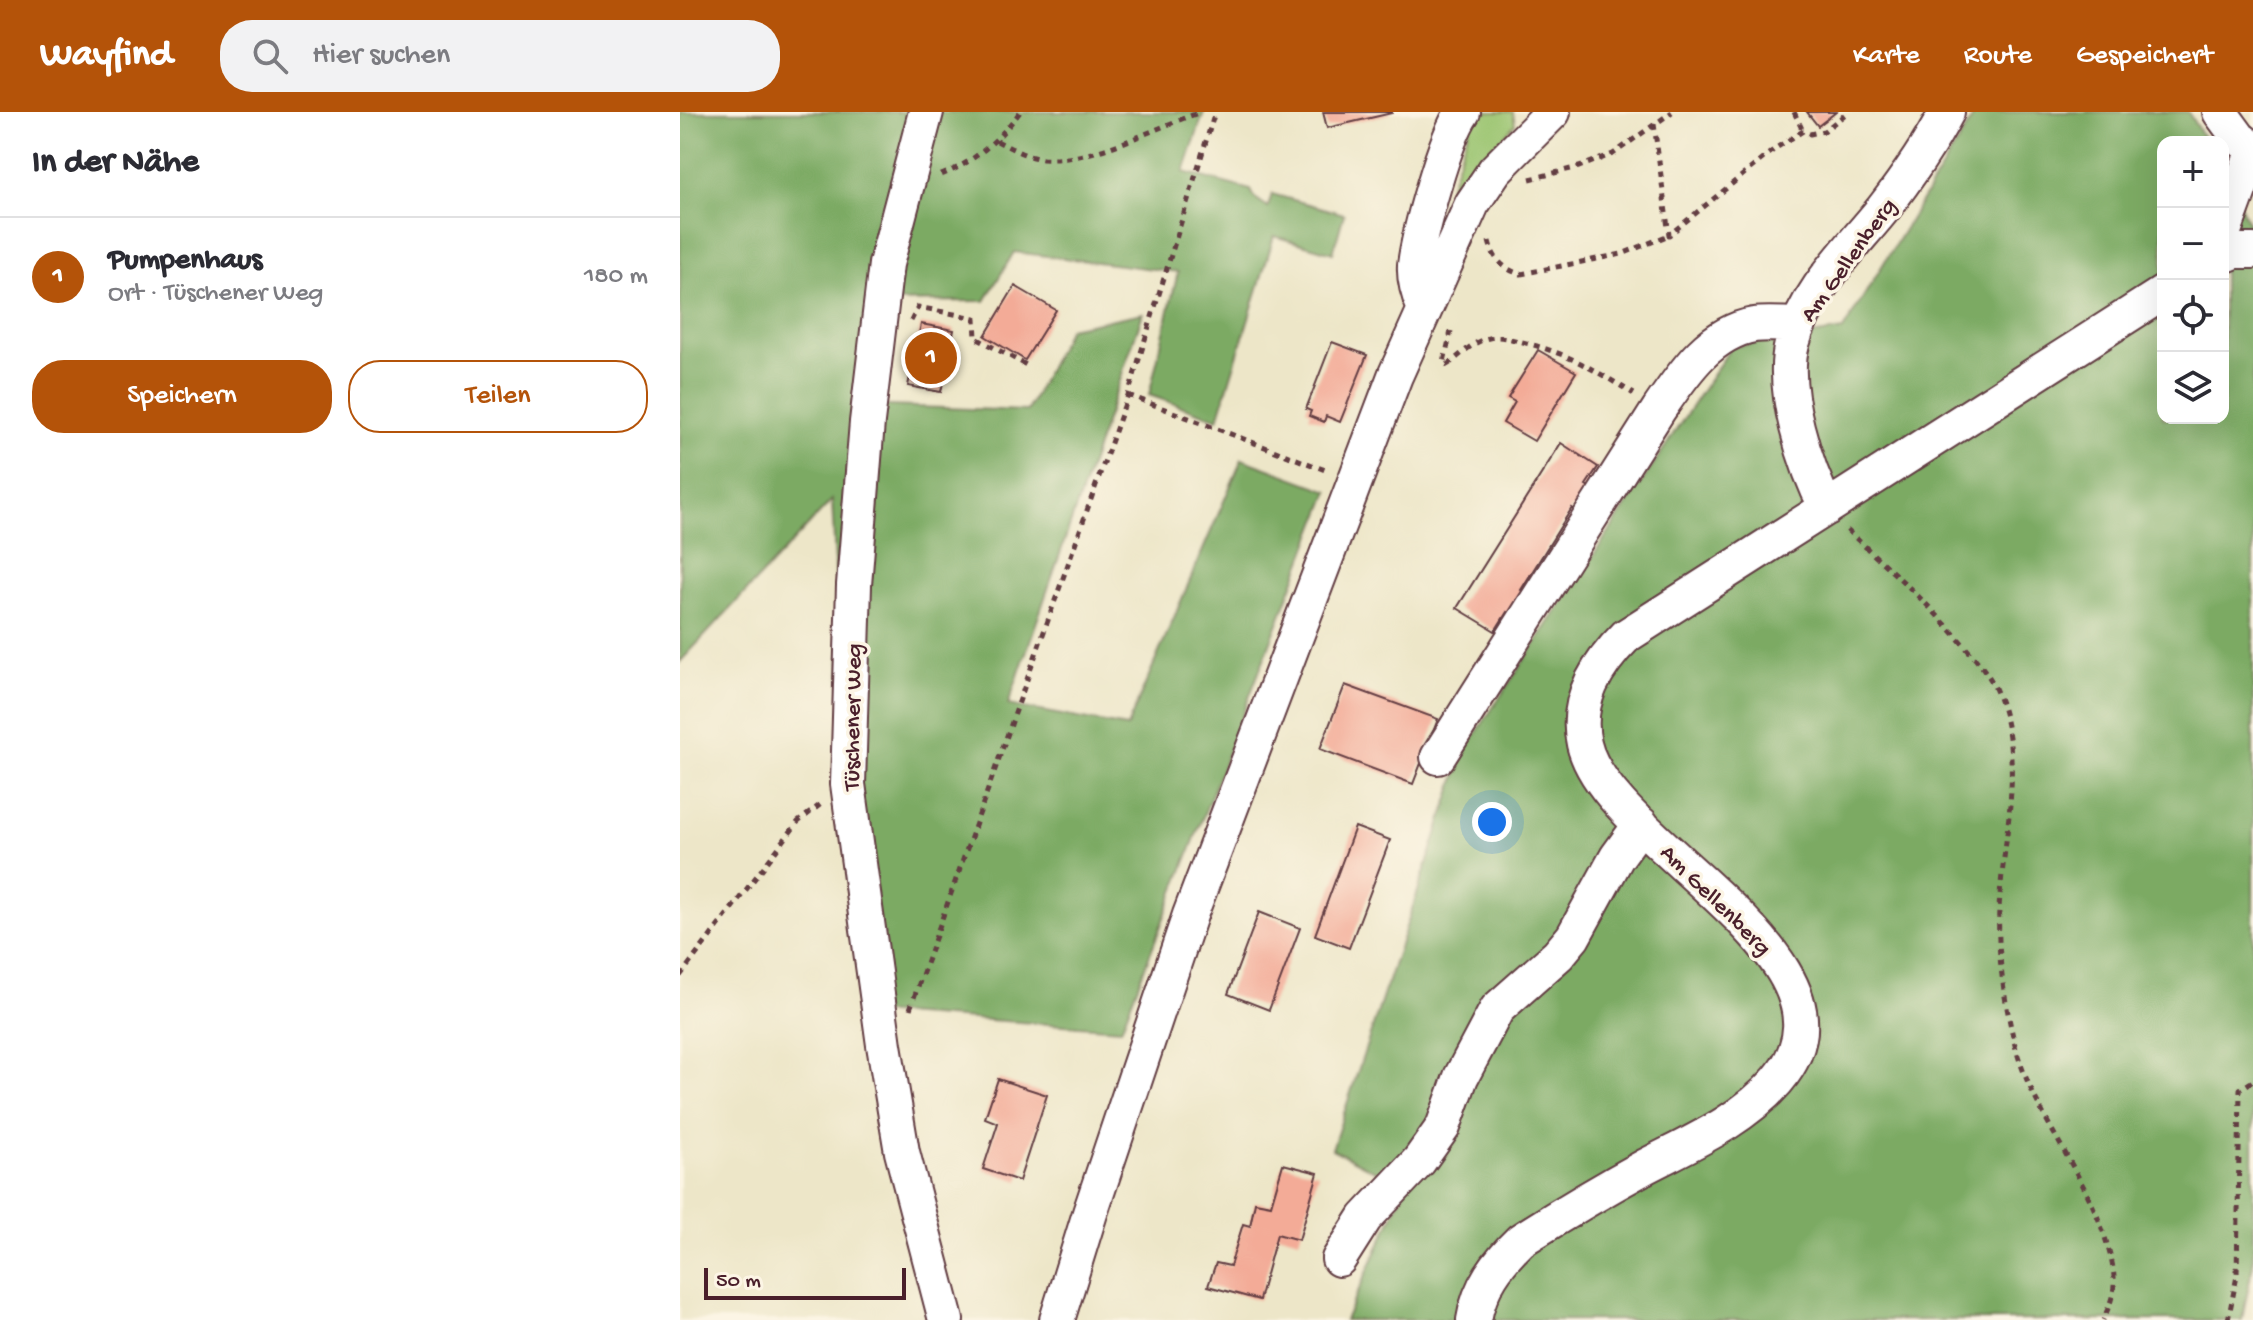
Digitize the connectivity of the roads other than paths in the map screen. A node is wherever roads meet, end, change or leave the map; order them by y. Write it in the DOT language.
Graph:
graph roads {
  1 [pos="926,112"];
  2 [pos="1947,112"];
  3 [pos="2220,112"];
  4 [pos="1458,114"];
  5 [pos="1540,118"];
  6 [pos="2253,150"];
  7 [pos="2229,217"];
  8 [pos="2253,235"];
  9 [pos="2229,244"];
  10 [pos="2253,251"];
  11 [pos="2229,254"];
  12 [pos="2157,297"];
  13 [pos="1438,315"];
  14 [pos="1798,325"];
  15 [pos="1827,508"];
  16 [pos="1438,757"];
  17 [pos="1641,824"];
  18 [pos="1339,1259"];
  19 [pos="946,1320"];
  20 [pos="1057,1320"];
  21 [pos="1474,1320"];
  1 -- 19 [label="street, Tüschener Weg"];
  2 -- 14 [label="street, Am Gellenberg"];
  3 -- 6 [label="street"];
  4 -- 13 [label="street"];
  5 -- 13 [label="street"];
  6 -- 7 [label="street"];
  8 -- 9 [label="street"];
  10 -- 11 [label="street"];
  12 -- 15 [label="street, Am Gellenberg"];
  13 -- 20 [label="street"];
  14 -- 15 [label="street, Am Gellenberg"];
  14 -- 16 [label="street"];
  15 -- 17 [label="street, Am Gellenberg"];
  17 -- 18 [label="street"];
  17 -- 21 [label="street, Am Gellenberg"];
}
